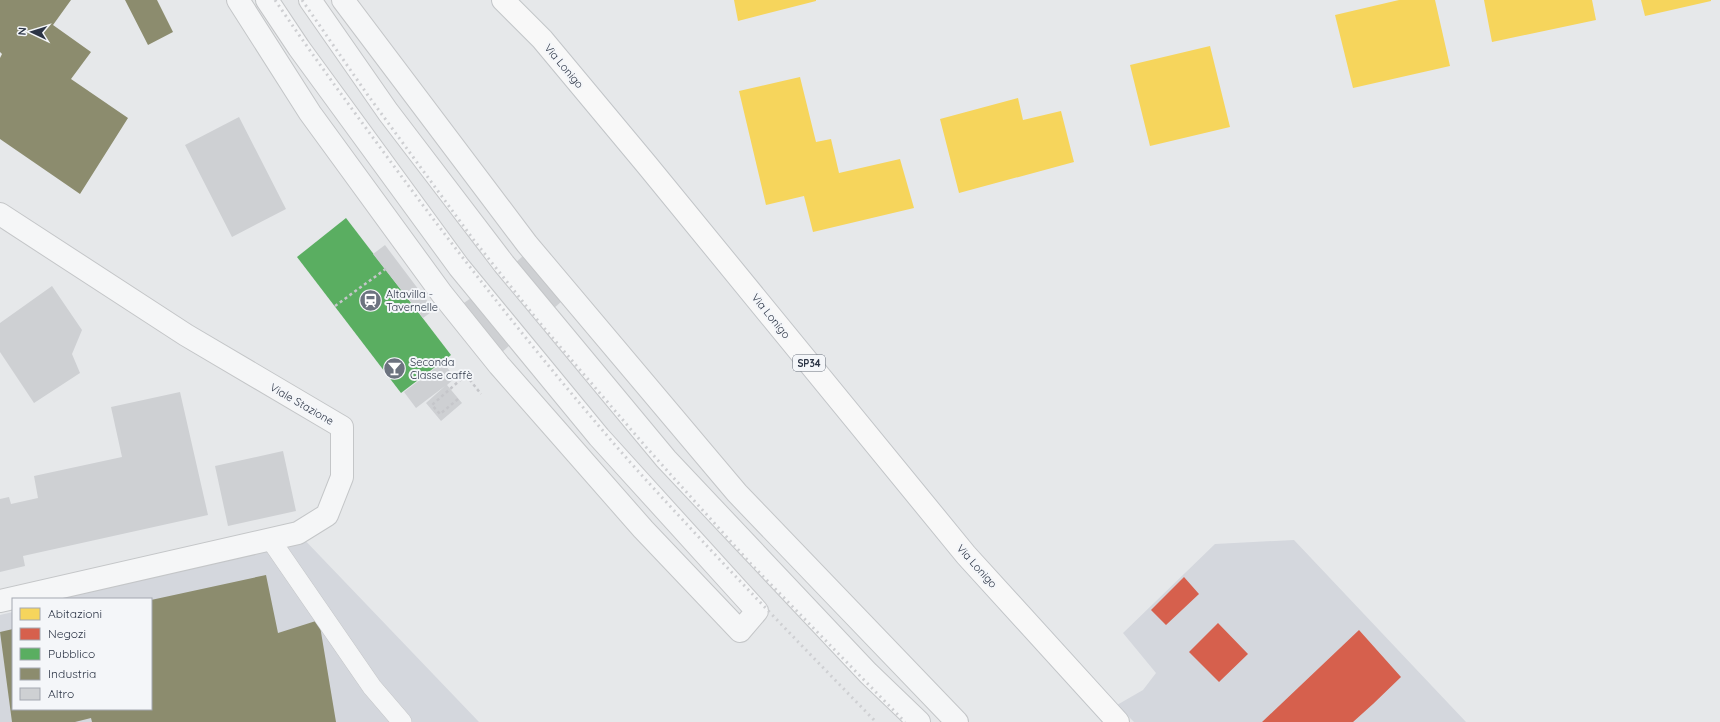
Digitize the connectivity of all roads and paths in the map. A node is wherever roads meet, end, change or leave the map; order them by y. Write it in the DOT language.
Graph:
graph roads {
  1 [pos="238,0"];
  2 [pos="267,0"];
  3 [pos="310,0"];
  4 [pos="343,0"];
  5 [pos="503,0"];
  6 [pos="0,214"];
  7 [pos="391,264"];
  8 [pos="335,306"];
  9 [pos="470,371"];
  10 [pos="466,375"];
  11 [pos="481,394"];
  12 [pos="458,399"];
  13 [pos="270,539"];
  14 [pos="12,598"];
  15 [pos="13,598"];
  16 [pos="0,601"];
  17 [pos="402,722"];
  18 [pos="919,722"];
  19 [pos="957,722"];
  20 [pos="1118,722"];
  1 -- 2 [label="street"];
  3 -- 18 [label="street"];
  4 -- 19 [label="street"];
  5 -- 20 [label="main road, Via Lonigo / SP34"];
  6 -- 13 [label="street, Viale Stazione"];
  7 -- 8 [label="path"];
  9 -- 10 [label="path"];
  10 -- 11 [label="path"];
  10 -- 12 [label="path"];
  13 -- 15 [label="street, Viale Stazione"];
  13 -- 17 [label="lane"];
  14 -- 16 [label="street, Viale Stazione"];
}
